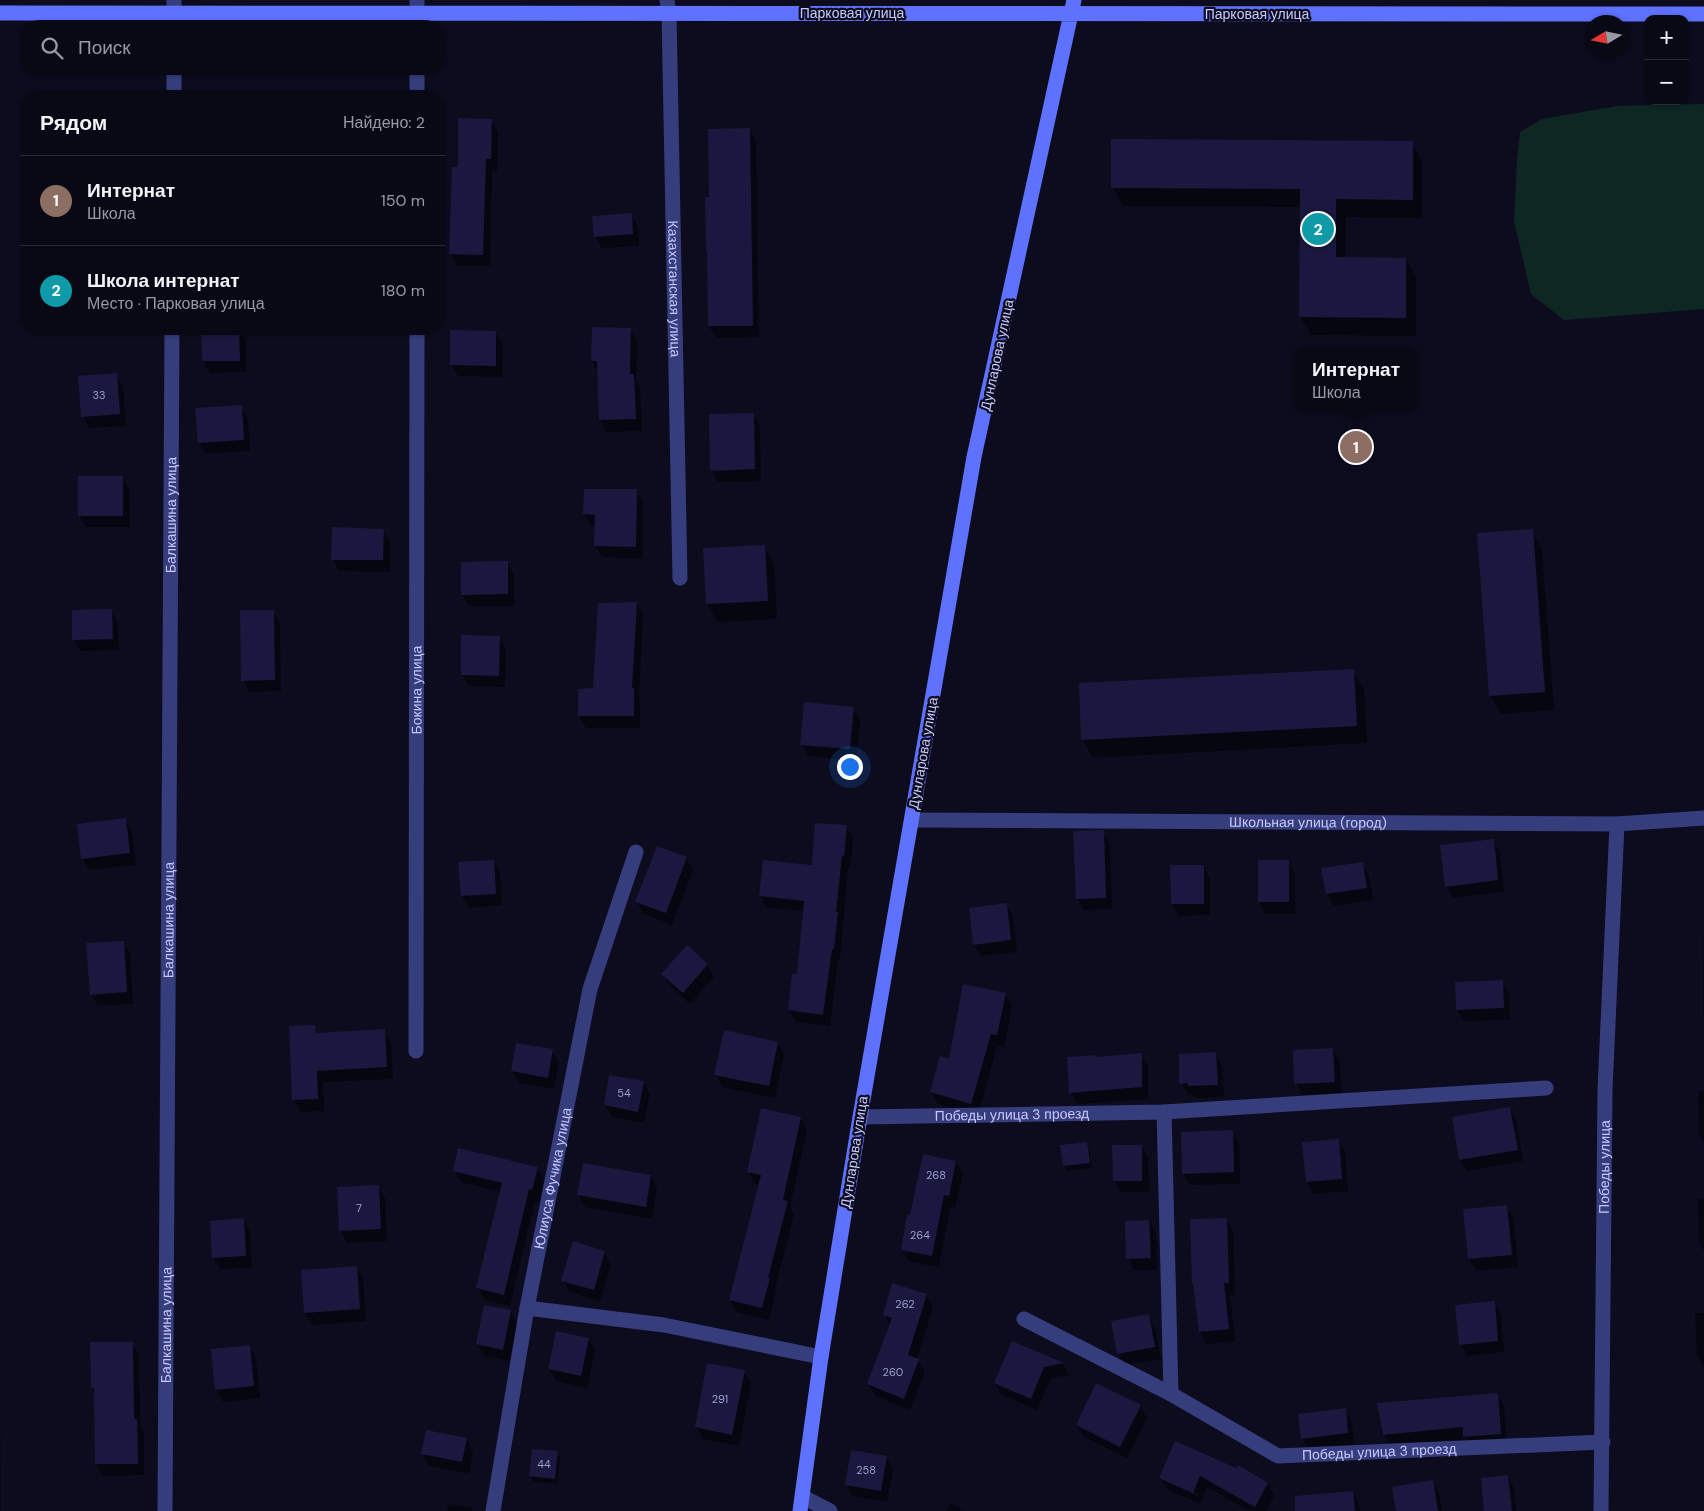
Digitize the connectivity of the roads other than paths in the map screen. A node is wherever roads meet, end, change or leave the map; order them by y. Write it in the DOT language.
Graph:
graph roads {
  1 [pos="668,7"];
  2 [pos="1072,7"];
  3 [pos="0,13"];
  4 [pos="174,13"];
  5 [pos="417,14"];
  6 [pos="1704,14"];
  7 [pos="174,75"];
  8 [pos="417,75"];
  9 [pos="174,90"];
  10 [pos="417,90"];
  11 [pos="172,335"];
  12 [pos="417,335"];
  13 [pos="680,578"];
  14 [pos="1704,818"];
  15 [pos="912,820"];
  16 [pos="1617,824"];
  17 [pos="636,852"];
  18 [pos="416,1051"];
  19 [pos="1546,1088"];
  20 [pos="1164,1112"];
  21 [pos="860,1117"];
  22 [pos="527,1308"];
  23 [pos="1024,1318"];
  24 [pos="821,1357"];
  25 [pos="1171,1394"];
  26 [pos="1603,1442"];
  27 [pos="801,1504"];
  28 [pos="165,1511"];
  29 [pos="494,1511"];
  30 [pos="830,1511"];
  31 [pos="1601,1511"];
  1 -- 2 [label="street, Парковая улица"];
  1 -- 5 [label="street, Парковая улица"];
  1 -- 13 [label="street, Казахстанская улица"];
  2 -- 6 [label="street, Парковая улица"];
  2 -- 15 [label="street, Дунларова улица"];
  3 -- 4 [label="street, Парковая улица"];
  4 -- 5 [label="street, Парковая улица"];
  7 -- 9 [label="street"];
  8 -- 10 [label="street"];
  11 -- 28 [label="street, Балкашина улица"];
  12 -- 18 [label="street, Бокина улица"];
  14 -- 16 [label="street, Школьная улица (город)"];
  15 -- 16 [label="street, Школьная улица (город)"];
  15 -- 21 [label="street, Дунларова улица"];
  16 -- 26 [label="street, Победы улица"];
  17 -- 22 [label="street, Юлиуса Фучика улица"];
  19 -- 20 [label="street, Победы улица 3 проезд"];
  20 -- 21 [label="street, Победы улица 3 проезд"];
  20 -- 25 [label="street"];
  21 -- 24 [label="street, Дунларова улица"];
  22 -- 24 [label="street"];
  22 -- 29 [label="street, Юлиуса Фучика улица"];
  23 -- 25 [label="street, Победы улица 3 проезд"];
  24 -- 27 [label="street, Дунларова улица"];
  25 -- 26 [label="street, Победы улица 3 проезд"];
  26 -- 31 [label="street, Победы улица"];
  27 -- 30 [label="street"];
}
